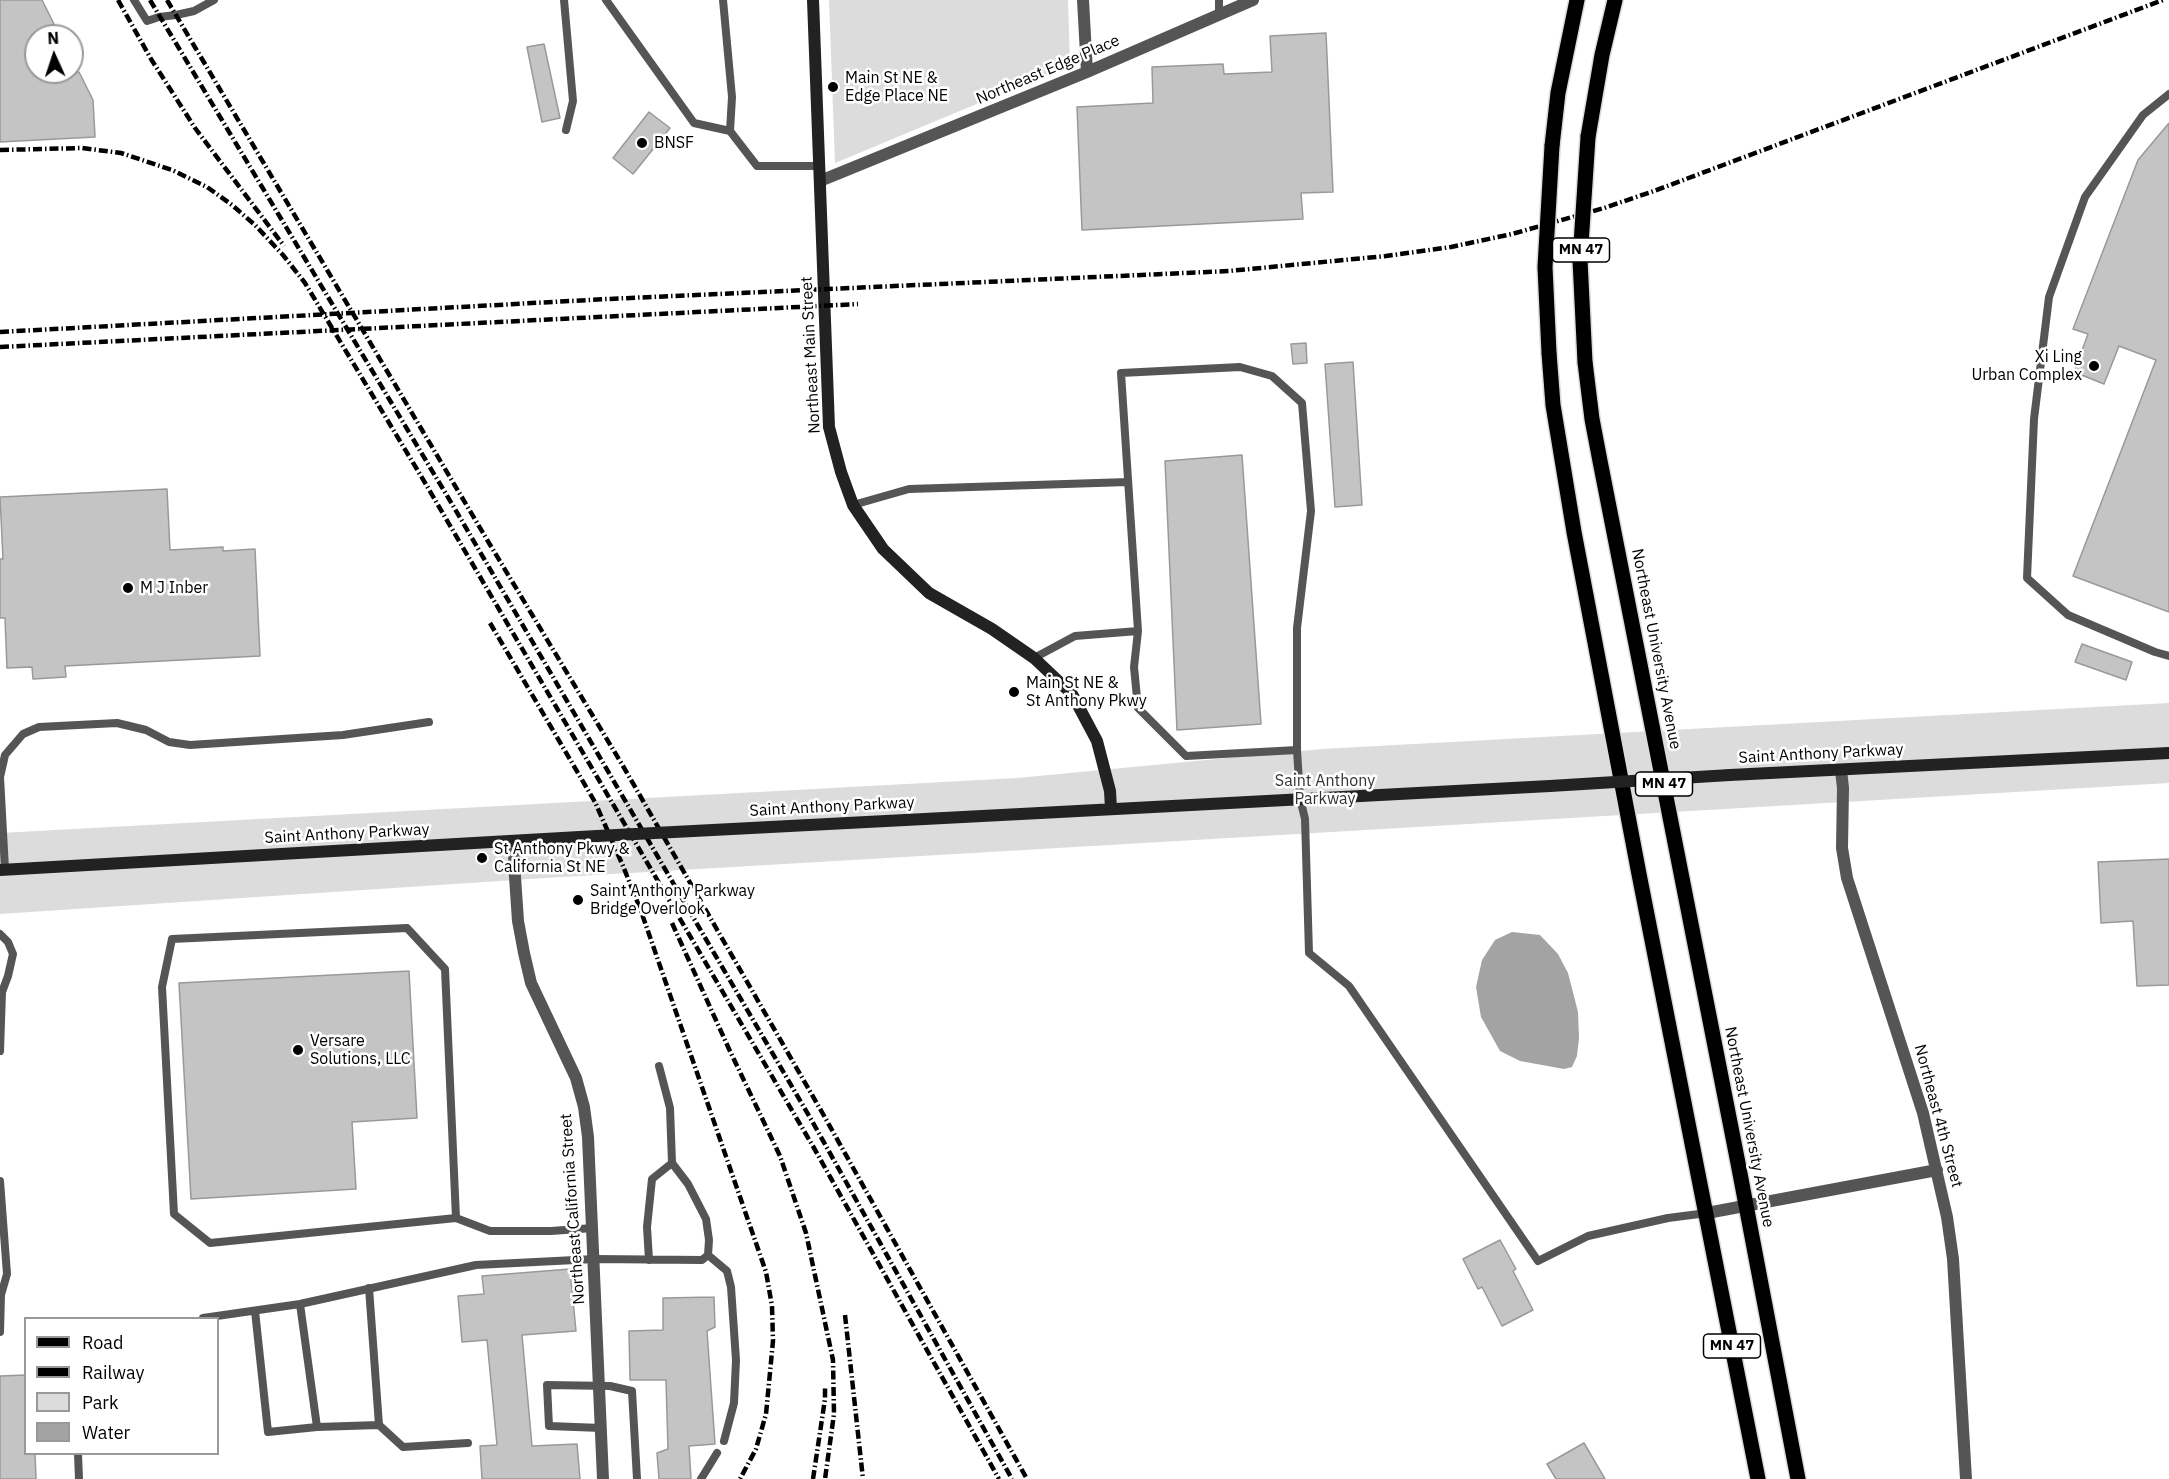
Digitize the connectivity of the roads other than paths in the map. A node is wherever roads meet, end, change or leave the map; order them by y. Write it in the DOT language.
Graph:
graph roads {
  1 [pos="134,0"];
  2 [pos="214,0"];
  3 [pos="564,0"];
  4 [pos="606,0"];
  5 [pos="723,0"];
  6 [pos="813,0"];
  7 [pos="1083,0"];
  8 [pos="1219,0"];
  9 [pos="1254,0"];
  10 [pos="1577,0"];
  11 [pos="1616,0"];
  12 [pos="1219,16"];
  13 [pos="1087,72"];
  14 [pos="2169,94"];
  15 [pos="566,130"];
  16 [pos="730,131"];
  17 [pos="819,166"];
  18 [pos="820,181"];
  19 [pos="1128,483"];
  20 [pos="853,505"];
  21 [pos="1138,632"];
  22 [pos="2169,657"];
  23 [pos="1034,658"];
  24 [pos="429,722"];
  25 [pos="1297,750"];
  26 [pos="2169,753"];
  27 [pos="1841,770"];
  28 [pos="1300,798"];
  29 [pos="1111,808"];
  30 [pos="515,841"];
  31 [pos="3,870"];
  32 [pos="0,934"];
  33 [pos="0,1051"];
  34 [pos="659,1066"];
  35 [pos="672,1163"];
  36 [pos="1937,1170"];
  37 [pos="0,1181"];
  38 [pos="1745,1205"];
  39 [pos="1707,1213"];
  40 [pos="456,1218"];
  41 [pos="593,1228"];
  42 [pos="708,1255"];
  43 [pos="595,1259"];
  44 [pos="649,1260"];
  45 [pos="369,1288"];
  46 [pos="300,1304"];
  47 [pos="255,1311"];
  48 [pos="210,1317"];
  49 [pos="0,1332"];
  50 [pos="600,1386"];
  51 [pos="379,1425"];
  52 [pos="316,1427"];
  53 [pos="601,1428"];
  54 [pos="724,1441"];
  55 [pos="468,1443"];
  56 [pos="717,1453"];
  57 [pos="78,1455"];
  58 [pos="79,1479"];
  59 [pos="603,1479"];
  60 [pos="637,1479"];
  61 [pos="701,1479"];
  62 [pos="1758,1479"];
  63 [pos="1798,1479"];
  64 [pos="1966,1479"];
  1 -- 2 [label="lane"];
  3 -- 15 [label="lane"];
  4 -- 16 [label="lane"];
  5 -- 16 [label="lane"];
  6 -- 17 [label="street, Northeast Main Street"];
  7 -- 13 [label="street"];
  8 -- 12 [label="lane"];
  9 -- 12 [label="street, Northeast Edge Place"];
  10 -- 39 [label="main road, MN 47, bridge"];
  11 -- 38 [label="main road, Northeast University Avenue / MN 47, bridge"];
  12 -- 13 [label="street, Northeast Edge Place"];
  13 -- 18 [label="street, Northeast Edge Place"];
  14 -- 22 [label="lane"];
  16 -- 17 [label="lane"];
  17 -- 18 [label="street, Northeast Main Street"];
  18 -- 20 [label="street, Northeast Main Street"];
  19 -- 20 [label="lane"];
  19 -- 21 [label="lane"];
  19 -- 25 [label="lane"];
  20 -- 23 [label="street, Northeast Main Street"];
  21 -- 23 [label="lane"];
  21 -- 25 [label="lane"];
  23 -- 29 [label="street, Northeast Main Street"];
  24 -- 31 [label="lane"];
  25 -- 28 [label="lane"];
  26 -- 27 [label="street, Saint Anthony Parkway"];
  27 -- 28 [label="street, Saint Anthony Parkway, bridge"];
  27 -- 36 [label="street, Northeast 4th Street"];
  28 -- 29 [label="street, Saint Anthony Parkway"];
  28 -- 39 [label="lane"];
  29 -- 30 [label="street, Saint Anthony Parkway, bridge"];
  30 -- 31 [label="street, Saint Anthony Parkway"];
  30 -- 41 [label="street, Northeast California Street"];
  32 -- 33 [label="lane"];
  34 -- 35 [label="lane"];
  35 -- 42 [label="lane"];
  35 -- 44 [label="lane"];
  36 -- 38 [label="street"];
  36 -- 64 [label="street, Northeast 4th Street"];
  37 -- 49 [label="lane"];
  38 -- 39 [label="street"];
  38 -- 63 [label="main road, Northeast University Avenue / MN 47"];
  39 -- 62 [label="main road, MN 47"];
  40 -- 40 [label="lane"];
  40 -- 41 [label="lane"];
  41 -- 43 [label="street, Northeast California Street"];
  42 -- 44 [label="lane"];
  42 -- 54 [label="lane"];
  43 -- 44 [label="lane"];
  43 -- 45 [label="lane"];
  43 -- 50 [label="street, Northeast California Street"];
  45 -- 46 [label="lane"];
  45 -- 51 [label="lane"];
  46 -- 47 [label="lane"];
  46 -- 52 [label="lane"];
  47 -- 48 [label="lane"];
  47 -- 52 [label="lane"];
  50 -- 53 [label="street, Northeast California Street"];
  50 -- 53 [label="lane"];
  50 -- 60 [label="lane"];
  51 -- 52 [label="lane"];
  51 -- 55 [label="lane"];
  53 -- 59 [label="street, Northeast California Street"];
  56 -- 61 [label="lane"];
  57 -- 58 [label="lane"];
}
